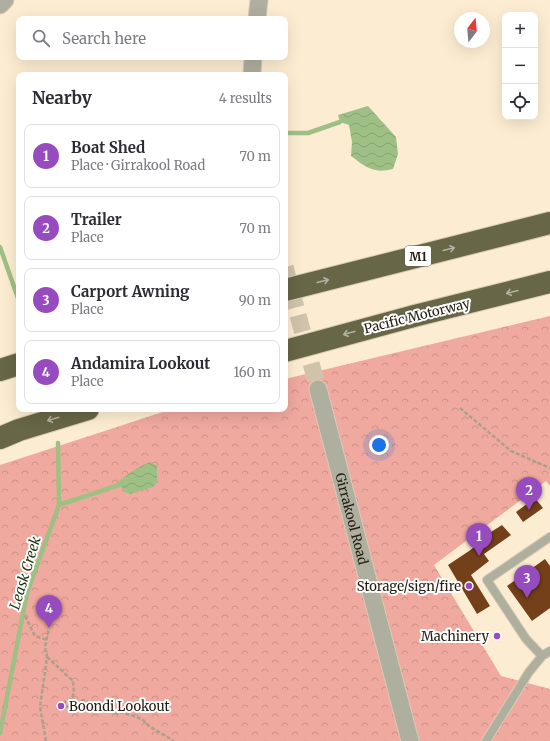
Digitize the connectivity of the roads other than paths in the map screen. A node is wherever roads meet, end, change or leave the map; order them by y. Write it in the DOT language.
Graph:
graph roads {
  1 [pos="5,0"];
  2 [pos="259,0"];
  3 [pos="0,5"];
  4 [pos="257,16"];
  5 [pos="253,60"];
  6 [pos="252,72"];
  7 [pos="550,223"];
  8 [pos="550,282"];
  9 [pos="288,289"];
  10 [pos="288,350"];
  11 [pos="16,365"];
  12 [pos="0,370"];
  13 [pos="318,389"];
  14 [pos="78,412"];
  15 [pos="0,438"];
  16 [pos="550,537"];
  17 [pos="550,651"];
  18 [pos="542,656"];
  19 [pos="410,741"];
  20 [pos="486,741"];
  1 -- 3 [label="street"];
  2 -- 4 [label="street"];
  5 -- 6 [label="street"];
  9 -- 7 [label="highway, M1, one-way"];
  8 -- 10 [label="highway, Pacific Motorway, one-way"];
  11 -- 12 [label="highway"];
  13 -- 19 [label="street, Girrakool Road"];
  14 -- 15 [label="highway, one-way"];
  16 -- 18 [label="lane"];
  17 -- 18 [label="lane"];
  18 -- 20 [label="lane"];
}
